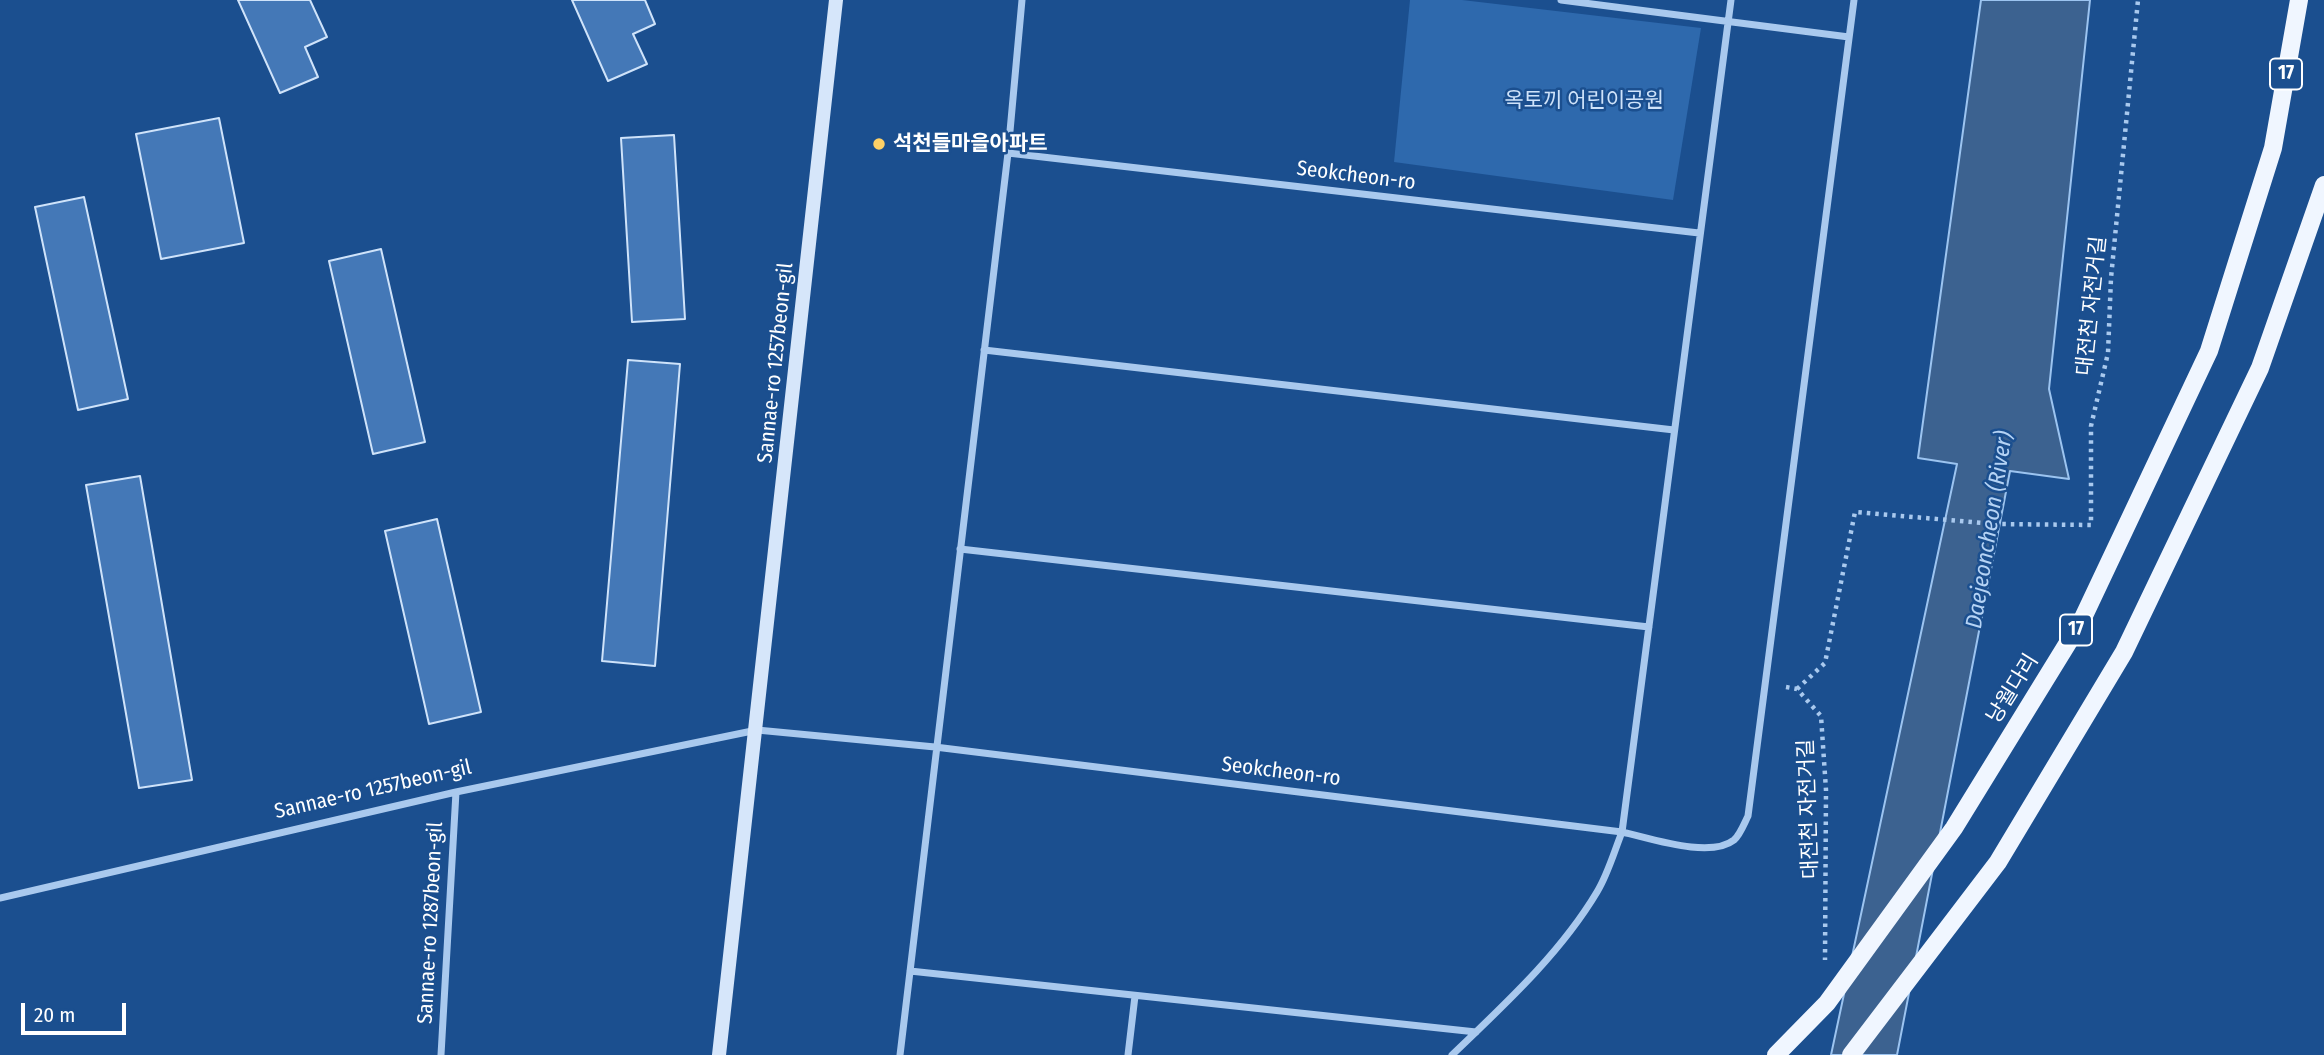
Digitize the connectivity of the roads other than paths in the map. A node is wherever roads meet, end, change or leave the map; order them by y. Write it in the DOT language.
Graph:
graph roads {
  1 [pos="836,0"];
  2 [pos="1022,0"];
  3 [pos="1561,0"];
  4 [pos="1731,0"];
  5 [pos="1854,0"];
  6 [pos="2299,0"];
  7 [pos="1727,23"];
  8 [pos="1849,37"];
  9 [pos="1008,153"];
  10 [pos="2324,185"];
  11 [pos="1699,233"];
  12 [pos="984,350"];
  13 [pos="1674,430"];
  14 [pos="960,549"];
  15 [pos="1649,627"];
  16 [pos="757,730"];
  17 [pos="935,747"];
  18 [pos="456,792"];
  19 [pos="1622,832"];
  20 [pos="0,898"];
  21 [pos="910,971"];
  22 [pos="1135,996"];
  23 [pos="1476,1032"];
  24 [pos="441,1055"];
  25 [pos="719,1055"];
  26 [pos="900,1055"];
  27 [pos="1128,1055"];
  28 [pos="1452,1055"];
  29 [pos="1776,1055"];
  30 [pos="1851,1055"];
  1 -- 16 [label="main road, Sannae-ro 1257beon-gil"];
  2 -- 9 [label="street"];
  3 -- 7 [label="street"];
  4 -- 7 [label="street"];
  5 -- 8 [label="street, Seokcheon-ro"];
  6 -- 29 [label="main road, 낭월다리 / 17"];
  7 -- 8 [label="street"];
  7 -- 11 [label="street"];
  8 -- 19 [label="street, Seokcheon-ro"];
  9 -- 11 [label="street, Seokcheon-ro"];
  9 -- 12 [label="street"];
  10 -- 30 [label="main road, 17"];
  11 -- 13 [label="street"];
  12 -- 13 [label="street"];
  12 -- 14 [label="street"];
  13 -- 15 [label="street"];
  14 -- 15 [label="street"];
  14 -- 17 [label="street"];
  15 -- 19 [label="street"];
  16 -- 17 [label="street, Seokcheon-ro"];
  16 -- 18 [label="street, Sannae-ro 1257beon-gil"];
  16 -- 25 [label="main road, Sannae-ro 1257beon-gil"];
  17 -- 19 [label="street, Seokcheon-ro"];
  17 -- 21 [label="street"];
  18 -- 20 [label="street, Sannae-ro 1257beon-gil"];
  18 -- 24 [label="street, Sannae-ro 1287beon-gil"];
  19 -- 23 [label="street"];
  21 -- 22 [label="street"];
  21 -- 26 [label="street"];
  22 -- 23 [label="street"];
  22 -- 27 [label="street"];
  23 -- 28 [label="street"];
}
